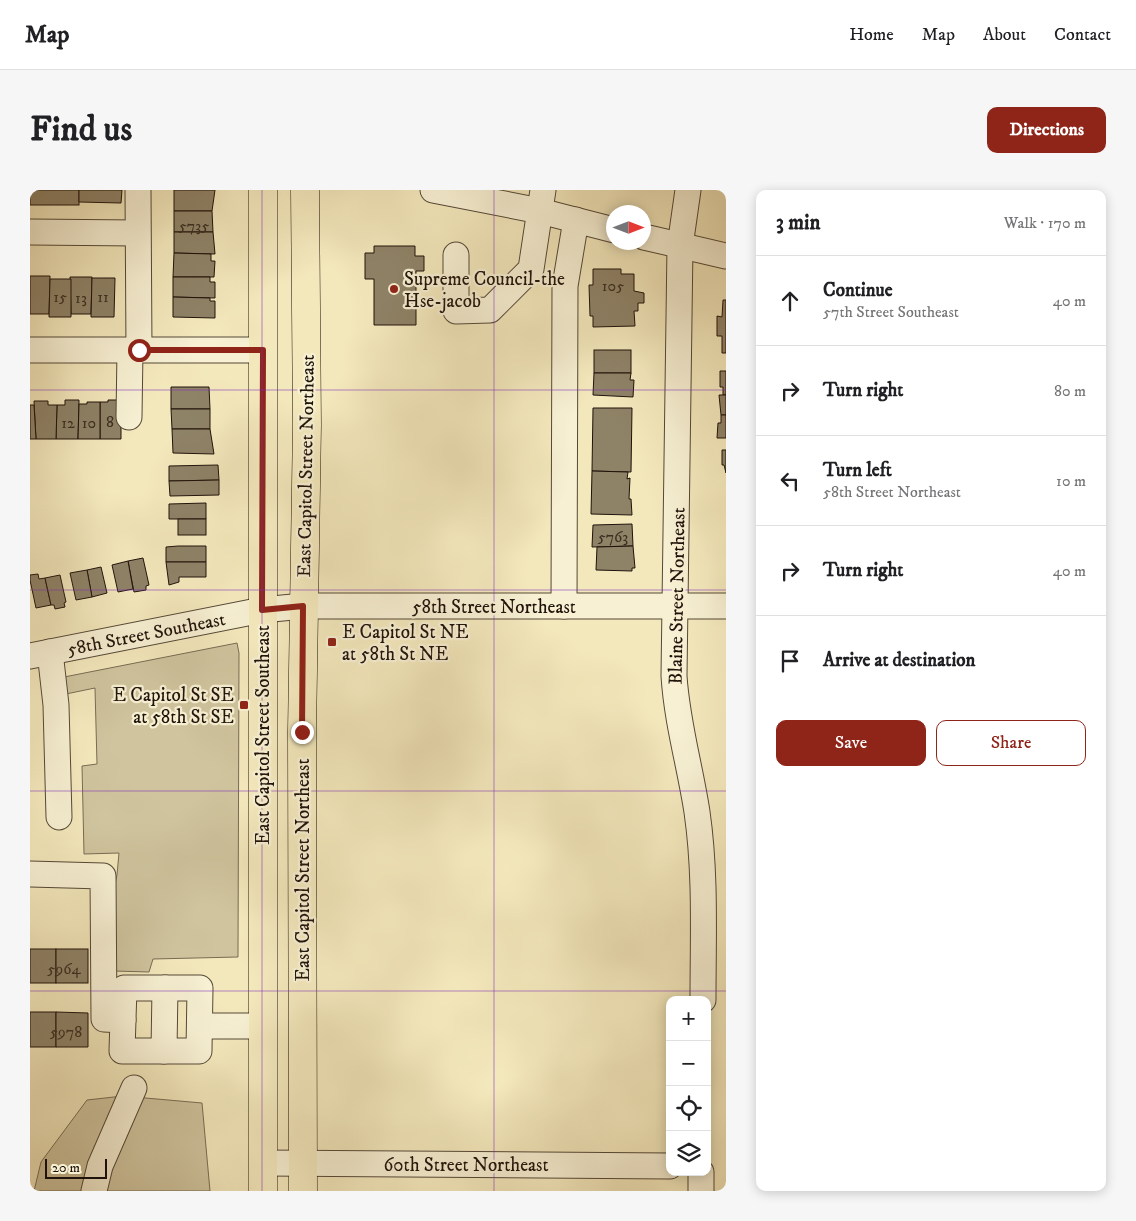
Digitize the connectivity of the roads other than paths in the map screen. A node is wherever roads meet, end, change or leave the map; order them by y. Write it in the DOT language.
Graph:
graph roads {
  1 [pos="138,190"];
  2 [pos="263,190"];
  3 [pos="305,190"];
  4 [pos="433,190"];
  5 [pos="688,190"];
  6 [pos="542,201"];
  7 [pos="576,220"];
  8 [pos="606,228"];
  9 [pos="30,232"];
  10 [pos="137,233"];
  11 [pos="651,239"];
  12 [pos="680,246"];
  13 [pos="456,255"];
  14 [pos="726,256"];
  15 [pos="30,350"];
  16 [pos="134,350"];
  17 [pos="263,350"];
  18 [pos="129,417"];
  19 [pos="303,606"];
  20 [pos="564,606"];
  21 [pos="676,606"];
  22 [pos="726,606"];
  23 [pos="262,610"];
  24 [pos="40,654"];
  25 [pos="59,817"];
  26 [pos="30,874"];
  27 [pos="165,988"];
  28 [pos="703,996"];
  29 [pos="123,1020"];
  30 [pos="200,1026"];
  31 [pos="262,1026"];
  32 [pos="164,1051"];
  33 [pos="134,1088"];
  34 [pos="263,1163"];
  35 [pos="303,1163"];
  36 [pos="666,1166"];
  37 [pos="701,1176"];
  38 [pos="94,1191"];
  39 [pos="263,1191"];
  40 [pos="303,1191"];
  41 [pos="701,1191"];
  1 -- 10 [label="street"];
  2 -- 17 [label="main road, East Capitol Street Southeast"];
  3 -- 19 [label="main road, East Capitol Street Northeast"];
  4 -- 6 [label="street"];
  5 -- 12 [label="street, Blaine Street Northeast"];
  6 -- 7 [label="street"];
  6 -- 13 [label="street"];
  7 -- 8 [label="street"];
  7 -- 20 [label="street"];
  9 -- 10 [label="street"];
  10 -- 16 [label="street"];
  11 -- 12 [label="street"];
  12 -- 14 [label="street"];
  12 -- 21 [label="street, Blaine Street Northeast"];
  15 -- 16 [label="street"];
  16 -- 17 [label="street"];
  16 -- 18 [label="street"];
  17 -- 23 [label="main road, East Capitol Street Southeast"];
  19 -- 20 [label="street, 58th Street Northeast"];
  19 -- 23 [label="street, 58th Street Northeast"];
  19 -- 35 [label="main road, East Capitol Street Northeast"];
  20 -- 21 [label="street, 58th Street Northeast"];
  21 -- 22 [label="street, 58th Street Northeast"];
  21 -- 28 [label="street, Blaine Street Northeast"];
  23 -- 24 [label="street, 58th Street Southeast"];
  23 -- 31 [label="main road, East Capitol Street Southeast"];
  24 -- 25 [label="street"];
  26 -- 29 [label="street"];
  27 -- 29 [label="street"];
  27 -- 30 [label="street"];
  27 -- 32 [label="street"];
  29 -- 32 [label="street"];
  30 -- 31 [label="street"];
  30 -- 32 [label="street"];
  31 -- 34 [label="main road, East Capitol Street Southeast"];
  33 -- 38 [label="street"];
  34 -- 35 [label="street, 60th Street Northeast"];
  34 -- 39 [label="main road, East Capitol Street Southeast"];
  35 -- 36 [label="street, 60th Street Northeast"];
  35 -- 40 [label="main road, East Capitol Street Northeast"];
  37 -- 41 [label="street"];
}
